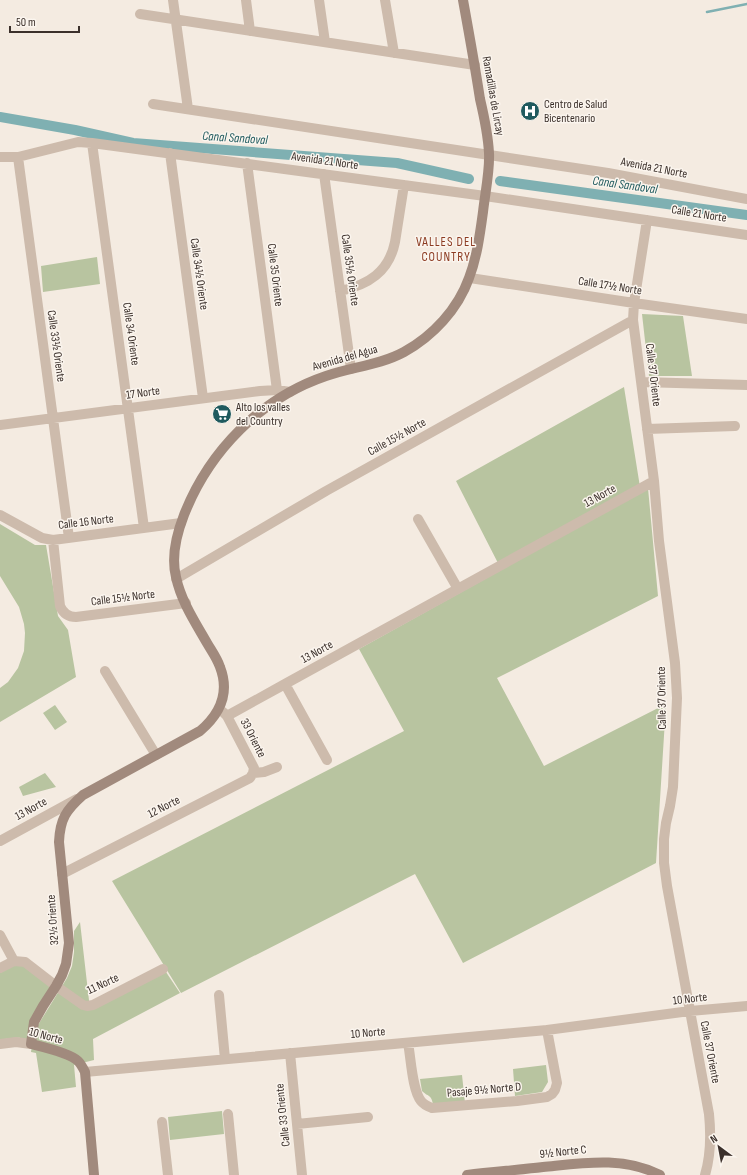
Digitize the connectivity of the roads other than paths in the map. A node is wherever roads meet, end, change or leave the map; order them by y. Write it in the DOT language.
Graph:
graph roads {
  1 [pos="173,0"];
  2 [pos="246,0"];
  3 [pos="319,0"];
  4 [pos="385,0"];
  5 [pos="463,0"];
  6 [pos="140,14"];
  7 [pos="176,20"];
  8 [pos="250,31"];
  9 [pos="325,42"];
  10 [pos="394,53"];
  11 [pos="475,65"];
  12 [pos="153,104"];
  13 [pos="188,109"];
  14 [pos="92,143"];
  15 [pos="170,153"];
  16 [pos="489,155"];
  17 [pos="0,157"];
  18 [pos="18,157"];
  19 [pos="247,163"];
  20 [pos="324,174"];
  21 [pos="404,185"];
  22 [pos="485,196"];
  23 [pos="747,198"];
  24 [pos="647,220"];
  25 [pos="747,235"];
  26 [pos="470,278"];
  27 [pos="340,291"];
  28 [pos="634,303"];
  29 [pos="747,319"];
  30 [pos="633,320"];
  31 [pos="351,369"];
  32 [pos="641,382"];
  33 [pos="747,385"];
  34 [pos="277,390"];
  35 [pos="290,392"];
  36 [pos="203,398"];
  37 [pos="128,408"];
  38 [pos="52,418"];
  39 [pos="0,425"];
  40 [pos="735,426"];
  41 [pos="647,429"];
  42 [pos="654,481"];
  43 [pos="0,515"];
  44 [pos="418,519"];
  45 [pos="181,523"];
  46 [pos="144,528"];
  47 [pos="69,538"];
  48 [pos="52,540"];
  49 [pos="176,579"];
  50 [pos="458,589"];
  51 [pos="186,603"];
  52 [pos="105,671"];
  53 [pos="286,684"];
  54 [pos="219,708"];
  55 [pos="227,716"];
  56 [pos="156,755"];
  57 [pos="327,760"];
  58 [pos="277,767"];
  59 [pos="253,773"];
  60 [pos="83,795"];
  61 [pos="0,841"];
  62 [pos="62,874"];
  63 [pos="0,934"];
  64 [pos="14,961"];
  65 [pos="0,968"];
  66 [pos="163,969"];
  67 [pos="56,986"];
  68 [pos="219,995"];
  69 [pos="747,1006"];
  70 [pos="690,1011"];
  71 [pos="547,1030"];
  72 [pos="408,1043"];
  73 [pos="0,1044"];
  74 [pos="31,1044"];
  75 [pos="290,1053"];
  76 [pos="225,1059"];
  77 [pos="85,1072"];
  78 [pos="228,1114"];
  79 [pos="368,1117"];
  80 [pos="162,1122"];
  81 [pos="297,1124"];
  82 [pos="540,1171"];
  83 [pos="94,1175"];
  84 [pos="168,1175"];
  85 [pos="234,1175"];
  86 [pos="302,1175"];
  87 [pos="466,1175"];
  88 [pos="660,1175"];
  89 [pos="705,1175"];
  1 -- 7 [label="street"];
  2 -- 8 [label="street"];
  3 -- 9 [label="street"];
  4 -- 10 [label="street"];
  5 -- 11 [label="street, Ramadillas de Lircay"];
  6 -- 7 [label="street"];
  7 -- 8 [label="street"];
  7 -- 13 [label="street"];
  8 -- 9 [label="street"];
  9 -- 10 [label="street"];
  10 -- 11 [label="street"];
  11 -- 16 [label="street, Ramadillas de Lircay"];
  12 -- 13 [label="street, Avenida 21 Norte"];
  13 -- 16 [label="street, Avenida 21 Norte"];
  14 -- 15 [label="street, Avenida 21 Norte"];
  14 -- 18 [label="street, Avenida 21 Norte"];
  14 -- 37 [label="street, Calle 34 Oriente"];
  15 -- 19 [label="street, Avenida 21 Norte"];
  15 -- 36 [label="street, Calle 34½ Oriente"];
  16 -- 22 [label="street, Ramadillas de Lircay"];
  16 -- 23 [label="street, Avenida 21 Norte"];
  17 -- 18 [label="street, Avenida 21 Norte"];
  18 -- 38 [label="street, Calle 33½ Oriente"];
  19 -- 20 [label="street, Avenida 21 Norte"];
  19 -- 34 [label="street, Calle 35 Oriente"];
  20 -- 21 [label="street, Avenida 21 Norte"];
  20 -- 27 [label="street, Calle 35½ Oriente"];
  21 -- 22 [label="street, Avenida 21 Norte"];
  21 -- 27 [label="street"];
  22 -- 24 [label="street, Avenida 21 Norte"];
  22 -- 26 [label="street, Avenida del Agua"];
  24 -- 25 [label="street, Calle 21 Norte"];
  24 -- 28 [label="street, Calle 37 Oriente"];
  26 -- 28 [label="street, Calle 17½ Norte"];
  26 -- 31 [label="street, Avenida del Agua"];
  27 -- 31 [label="street, Calle 35½ Oriente"];
  28 -- 29 [label="street, Calle 17½ Norte"];
  28 -- 30 [label="street, Calle 37 Oriente"];
  30 -- 32 [label="street, Calle 37 Oriente"];
  30 -- 49 [label="street, Calle 15½ Norte"];
  31 -- 35 [label="street, Avenida del Agua"];
  32 -- 33 [label="street"];
  32 -- 41 [label="street, Calle 37 Oriente"];
  34 -- 35 [label="street, 17 Norte"];
  34 -- 36 [label="street, 17 Norte"];
  35 -- 45 [label="street, Avenida del Agua"];
  36 -- 37 [label="street, 17 Norte"];
  37 -- 38 [label="street, 17 Norte"];
  37 -- 46 [label="street, Calle 34 Oriente"];
  38 -- 39 [label="street, 17 Norte"];
  38 -- 47 [label="street, Calle 33½ Oriente"];
  40 -- 41 [label="street"];
  41 -- 42 [label="street, Calle 37 Oriente"];
  42 -- 50 [label="street, 13 Norte"];
  42 -- 70 [label="street, Calle 37 Oriente"];
  43 -- 48 [label="street, Calle 16 Norte"];
  44 -- 50 [label="street"];
  45 -- 46 [label="street, Calle 16 Norte"];
  45 -- 49 [label="street, Avenida del Agua"];
  46 -- 47 [label="street, Calle 16 Norte"];
  47 -- 48 [label="street, Calle 16 Norte"];
  48 -- 51 [label="street, Calle 15½ Norte"];
  49 -- 51 [label="street, Avenida del Agua"];
  50 -- 53 [label="street, 13 Norte"];
  51 -- 54 [label="street, Avenida del Agua"];
  52 -- 56 [label="street"];
  53 -- 55 [label="street, 13 Norte"];
  53 -- 57 [label="street"];
  54 -- 55 [label="street"];
  54 -- 56 [label="street, 13 Norte"];
  55 -- 59 [label="street, 33 Oriente"];
  56 -- 60 [label="street, 13 Norte"];
  58 -- 59 [label="street, 12 Norte"];
  59 -- 62 [label="street, 12 Norte"];
  60 -- 61 [label="street, 13 Norte"];
  60 -- 62 [label="street, 32½ Oriente"];
  62 -- 67 [label="street, 32½ Oriente"];
  63 -- 64 [label="street"];
  64 -- 65 [label="street"];
  64 -- 67 [label="street"];
  66 -- 67 [label="street, 11 Norte"];
  67 -- 74 [label="street, 32½ Oriente"];
  68 -- 76 [label="street"];
  69 -- 70 [label="street, 10 Norte"];
  70 -- 71 [label="street, 10 Norte"];
  70 -- 89 [label="street, Calle 37 Oriente"];
  71 -- 72 [label="street, 10 Norte"];
  71 -- 72 [label="street, Pasaje 9½ Norte D"];
  72 -- 75 [label="street, 10 Norte"];
  73 -- 74 [label="street, 10 Norte"];
  74 -- 77 [label="street, 10 Norte"];
  75 -- 76 [label="street, 10 Norte"];
  75 -- 81 [label="street, Calle 33 Oriente"];
  76 -- 77 [label="street, 10 Norte"];
  77 -- 83 [label="street"];
  78 -- 85 [label="street"];
  79 -- 81 [label="street"];
  80 -- 84 [label="street"];
  81 -- 86 [label="street, Calle 33 Oriente"];
  82 -- 87 [label="street, 9½ Norte C"];
  82 -- 88 [label="street, 9½ Norte C"];
}
